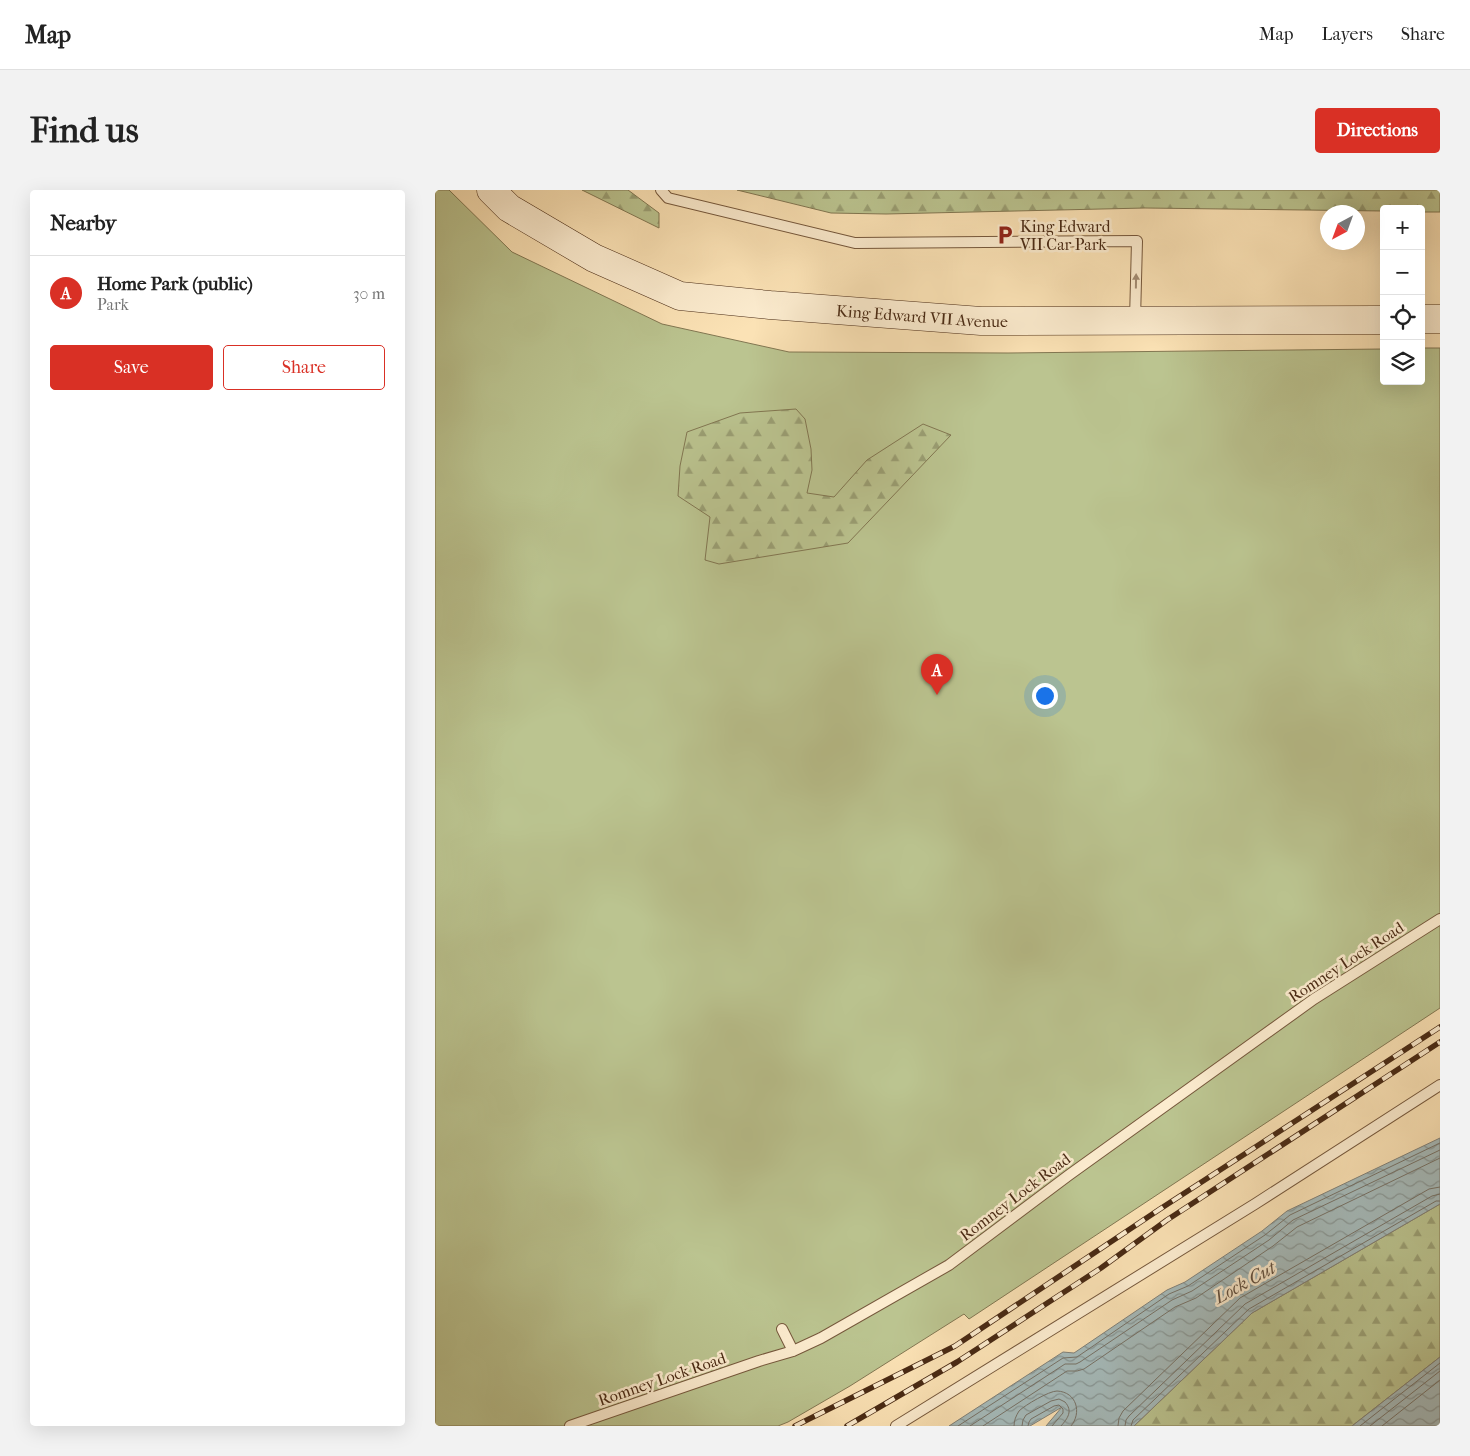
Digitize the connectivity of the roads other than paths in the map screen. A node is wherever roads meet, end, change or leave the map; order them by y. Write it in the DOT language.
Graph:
graph roads {
  1 [pos="491,190"];
  2 [pos="661,190"];
  3 [pos="1440,319"];
  4 [pos="1380,320"];
  5 [pos="1425,320"];
  6 [pos="1135,321"];
  7 [pos="1440,920"];
  8 [pos="1440,1085"];
  9 [pos="782,1329"];
  10 [pos="793,1351"];
  11 [pos="570,1426"];
  12 [pos="896,1426"];
  1 -- 6 [label="main road, King Edward VII Avenue"];
  6 -- 2 [label="lane, one-way"];
  3 -- 5 [label="main road"];
  4 -- 6 [label="main road, King Edward VII Avenue"];
  7 -- 10 [label="lane, Romney Lock Road"];
  8 -- 12 [label="lane"];
  9 -- 10 [label="lane"];
  10 -- 11 [label="lane, Romney Lock Road"];
}
